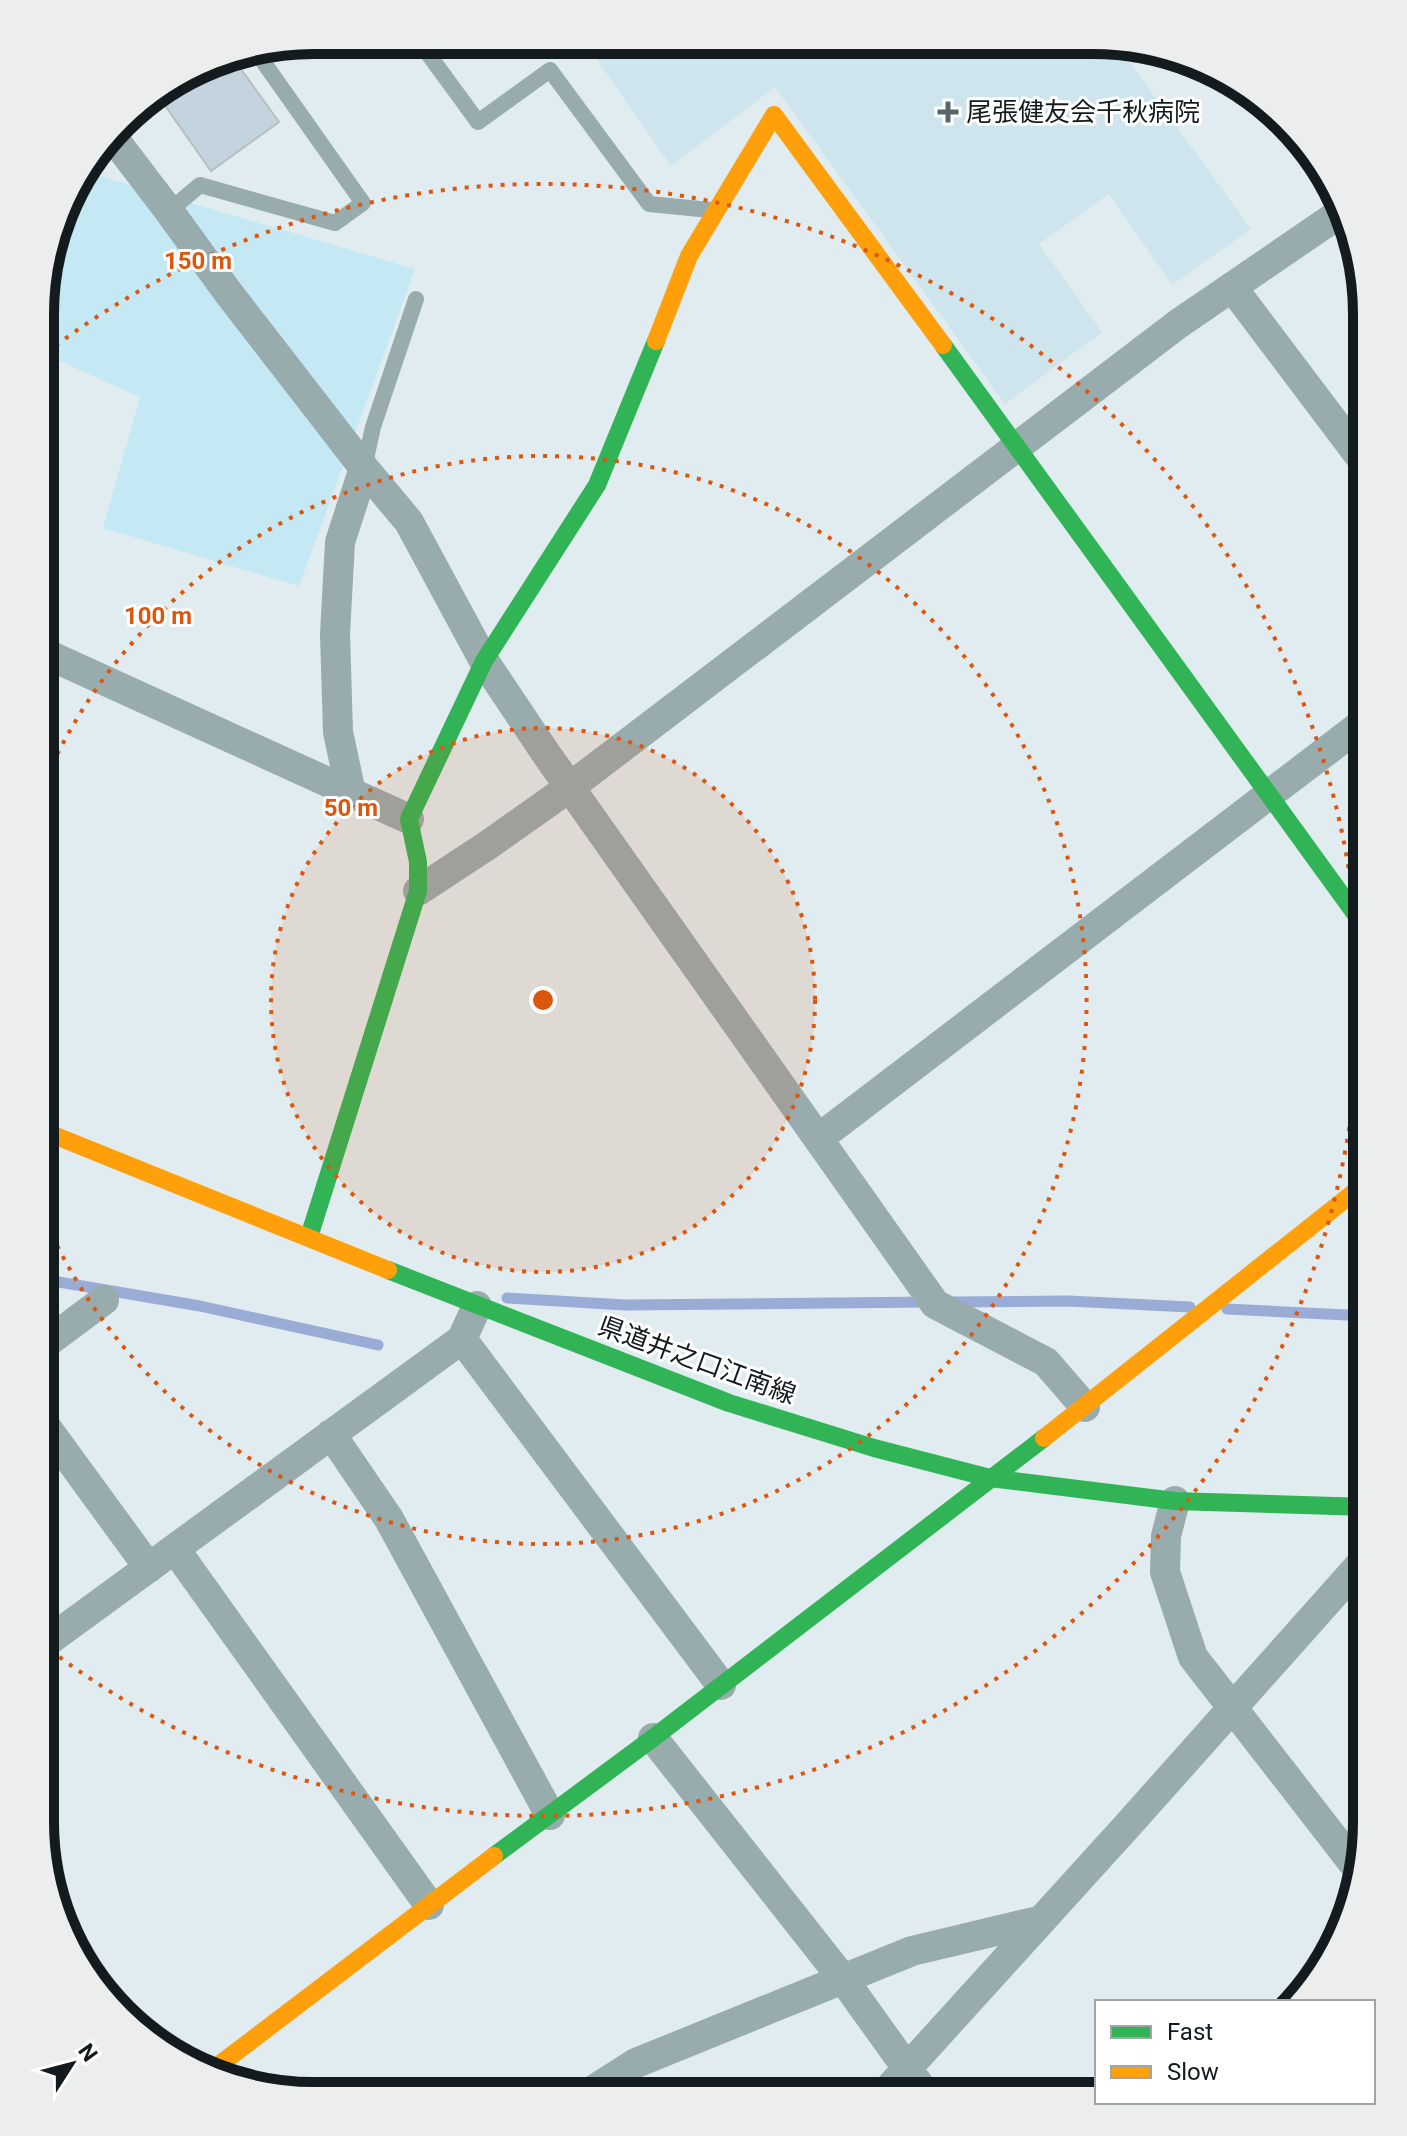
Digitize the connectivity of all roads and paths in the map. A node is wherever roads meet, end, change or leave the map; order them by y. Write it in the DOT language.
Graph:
graph roads {
  1 [pos="429,55"];
  2 [pos="262,59"];
  3 [pos="118,144"];
  4 [pos="169,211"];
  5 [pos="716,211"];
  6 [pos="1334,217"];
  7 [pos="1232,287"];
  8 [pos="416,299"];
  9 [pos="1018,447"];
  10 [pos="1353,447"];
  11 [pos="364,468"];
  12 [pos="54,661"];
  13 [pos="484,661"];
  14 [pos="1353,731"];
  15 [pos="570,787"];
  16 [pos="351,793"];
  17 [pos="1268,794"];
  18 [pos="409,819"];
  19 [pos="418,891"];
  20 [pos="1353,910"];
  21 [pos="54,1135"];
  22 [pos="819,1138"];
  23 [pos="1352,1194"];
  24 [pos="309,1237"];
  25 [pos="104,1300"];
  26 [pos="477,1306"];
  27 [pos="54,1337"];
  28 [pos="462,1339"];
  29 [pos="1085,1407"];
  30 [pos="331,1434"];
  31 [pos="54,1438"];
  32 [pos="990,1478"];
  33 [pos="1175,1501"];
  34 [pos="1352,1507"];
  35 [pos="175,1549"];
  36 [pos="149,1568"];
  37 [pos="1352,1573"];
  38 [pos="54,1637"];
  39 [pos="721,1685"];
  40 [pos="1233,1707"];
  41 [pos="653,1738"];
  42 [pos="550,1815"];
  43 [pos="1350,1859"];
  44 [pos="429,1905"];
  45 [pos="1042,1920"];
  46 [pos="843,1979"];
  47 [pos="220,2064"];
  48 [pos="907,2069"];
  49 [pos="606,2082"];
  50 [pos="895,2082"];
  51 [pos="917,2082"];
  1 -- 5 [label="lane"];
  2 -- 4 [label="lane"];
  3 -- 4 [label="street"];
  4 -- 11 [label="street"];
  5 -- 9 [label="street"];
  5 -- 13 [label="street"];
  6 -- 7 [label="street"];
  7 -- 9 [label="street"];
  7 -- 10 [label="street"];
  8 -- 11 [label="lane"];
  9 -- 15 [label="street"];
  9 -- 17 [label="street"];
  11 -- 13 [label="street"];
  11 -- 16 [label="street"];
  12 -- 16 [label="street"];
  13 -- 15 [label="street"];
  13 -- 18 [label="street"];
  14 -- 17 [label="street"];
  15 -- 19 [label="street"];
  15 -- 22 [label="street"];
  16 -- 18 [label="street"];
  17 -- 20 [label="street"];
  17 -- 22 [label="street"];
  18 -- 19 [label="street"];
  19 -- 24 [label="street"];
  21 -- 24 [label="street, 県道井之口江南線"];
  22 -- 29 [label="street"];
  23 -- 29 [label="street"];
  24 -- 26 [label="street, 県道井之口江南線"];
  25 -- 27 [label="street"];
  26 -- 28 [label="street"];
  26 -- 32 [label="street, 県道井之口江南線"];
  28 -- 30 [label="street"];
  28 -- 39 [label="street"];
  29 -- 32 [label="street"];
  30 -- 35 [label="street"];
  30 -- 42 [label="street"];
  31 -- 36 [label="street"];
  32 -- 33 [label="street, 県道井之口江南線"];
  32 -- 39 [label="street"];
  33 -- 34 [label="street, 県道井之口江南線"];
  33 -- 40 [label="street"];
  35 -- 36 [label="street"];
  35 -- 44 [label="street"];
  36 -- 38 [label="street"];
  37 -- 40 [label="street"];
  39 -- 41 [label="street"];
  40 -- 43 [label="street"];
  40 -- 45 [label="street"];
  41 -- 42 [label="street"];
  41 -- 46 [label="street"];
  42 -- 44 [label="street"];
  44 -- 47 [label="street"];
  45 -- 46 [label="street"];
  45 -- 48 [label="street"];
  46 -- 48 [label="street"];
  46 -- 49 [label="street"];
  48 -- 50 [label="street"];
  48 -- 51 [label="street"];
}
